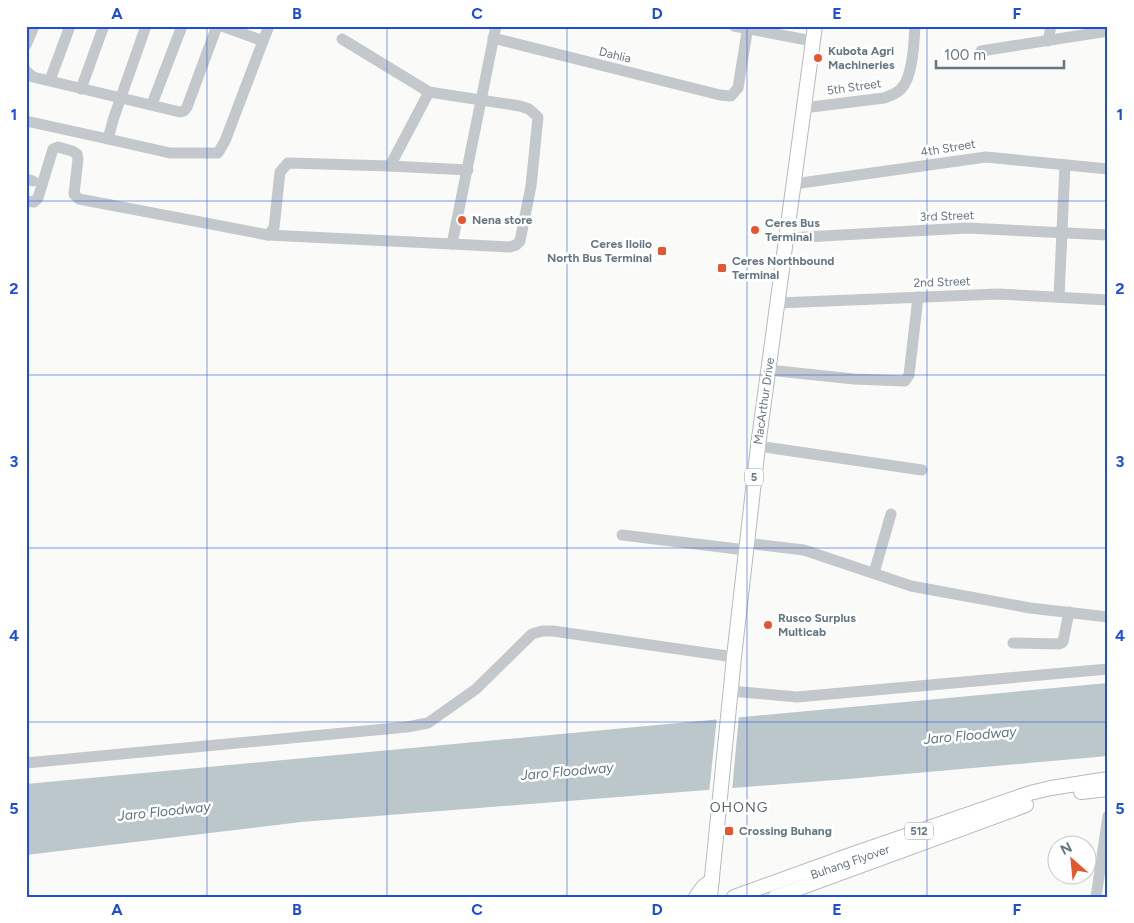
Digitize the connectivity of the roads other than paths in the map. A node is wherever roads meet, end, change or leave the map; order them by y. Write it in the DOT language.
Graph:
graph roads {
  1 [pos="34,26"];
  2 [pos="70,26"];
  3 [pos="103,26"];
  4 [pos="146,26"];
  5 [pos="182,26"];
  6 [pos="217,26"];
  7 [pos="222,26"];
  8 [pos="269,26"];
  9 [pos="496,26"];
  10 [pos="734,26"];
  11 [pos="815,26"];
  12 [pos="915,26"];
  13 [pos="1051,26"];
  14 [pos="747,28"];
  15 [pos="1108,31"];
  16 [pos="493,38"];
  17 [pos="342,39"];
  18 [pos="263,41"];
  19 [pos="812,41"];
  20 [pos="1048,41"];
  21 [pos="26,45"];
  22 [pos="982,51"];
  23 [pos="26,71"];
  24 [pos="50,80"];
  25 [pos="81,88"];
  26 [pos="429,92"];
  27 [pos="121,98"];
  28 [pos="481,100"];
  29 [pos="152,104"];
  30 [pos="803,108"];
  31 [pos="26,121"];
  32 [pos="108,139"];
  33 [pos="1065,165"];
  34 [pos="390,166"];
  35 [pos="1108,169"];
  36 [pos="468,170"];
  37 [pos="794,184"];
  38 [pos="26,201"];
  39 [pos="1062,233"];
  40 [pos="1108,235"];
  41 [pos="268,236"];
  42 [pos="787,238"];
  43 [pos="452,244"];
  44 [pos="918,297"];
  45 [pos="1059,297"];
  46 [pos="1108,300"];
  47 [pos="778,303"];
  48 [pos="768,370"];
  49 [pos="758,446"];
  50 [pos="922,470"];
  51 [pos="891,514"];
  52 [pos="622,535"];
  53 [pos="746,547"];
  54 [pos="874,573"];
  55 [pos="1069,612"];
  56 [pos="1108,617"];
  57 [pos="1013,643"];
  58 [pos="734,657"];
  59 [pos="1108,669"];
  60 [pos="731,694"];
  61 [pos="26,762"];
  62 [pos="1108,779"];
  63 [pos="1108,789"];
  64 [pos="994,811"];
  65 [pos="1108,816"];
  66 [pos="712,877"];
  67 [pos="744,895"];
  68 [pos="696,897"];
  69 [pos="710,897"];
  70 [pos="775,897"];
  71 [pos="1096,897"];
  1 -- 21 [label="street"];
  2 -- 24 [label="street"];
  3 -- 25 [label="street"];
  4 -- 27 [label="street"];
  5 -- 29 [label="street"];
  6 -- 29 [label="street"];
  7 -- 18 [label="street"];
  8 -- 18 [label="street"];
  9 -- 16 [label="street"];
  10 -- 14 [label="street"];
  11 -- 19 [label="main road, MacArthur Drive / 5"];
  12 -- 30 [label="street, 5th Street"];
  13 -- 20 [label="street"];
  14 -- 16 [label="street, Dahlia"];
  14 -- 19 [label="street"];
  15 -- 20 [label="street"];
  16 -- 28 [label="street"];
  17 -- 26 [label="street"];
  18 -- 32 [label="street"];
  19 -- 30 [label="main road, MacArthur Drive / 5"];
  20 -- 22 [label="street"];
  23 -- 24 [label="street"];
  24 -- 25 [label="street"];
  25 -- 27 [label="street"];
  26 -- 28 [label="street"];
  26 -- 34 [label="street"];
  27 -- 29 [label="street"];
  27 -- 32 [label="street"];
  28 -- 36 [label="street"];
  28 -- 43 [label="street"];
  30 -- 37 [label="main road, MacArthur Drive / 5"];
  31 -- 32 [label="street"];
  33 -- 35 [label="street, 4th Street"];
  33 -- 37 [label="street, 4th Street"];
  33 -- 39 [label="street"];
  34 -- 36 [label="street"];
  34 -- 41 [label="street"];
  36 -- 43 [label="street"];
  37 -- 42 [label="main road, MacArthur Drive / 5"];
  38 -- 41 [label="street"];
  39 -- 40 [label="street, 3rd Street"];
  39 -- 42 [label="street, 3rd Street"];
  39 -- 45 [label="street"];
  41 -- 43 [label="street"];
  42 -- 47 [label="main road, MacArthur Drive / 5"];
  44 -- 45 [label="street, 2nd Street"];
  44 -- 47 [label="street, 2nd Street"];
  44 -- 48 [label="street"];
  45 -- 46 [label="street, 2nd Street"];
  47 -- 48 [label="main road, MacArthur Drive / 5"];
  48 -- 49 [label="main road, MacArthur Drive / 5"];
  49 -- 50 [label="street"];
  49 -- 53 [label="main road, MacArthur Drive / 5"];
  51 -- 54 [label="street"];
  52 -- 53 [label="street"];
  53 -- 54 [label="street"];
  53 -- 58 [label="main road, MacArthur Drive / 5"];
  54 -- 55 [label="street"];
  55 -- 56 [label="street"];
  55 -- 57 [label="street"];
  58 -- 60 [label="main road, MacArthur Drive / 5"];
  58 -- 61 [label="street"];
  59 -- 60 [label="street"];
  60 -- 66 [label="main road, MacArthur Drive / 5"];
  62 -- 64 [label="main road, 512"];
  63 -- 64 [label="main road, 512"];
  64 -- 67 [label="main road, 512"];
  64 -- 67 [label="main road, Buhang Flyover / 512"];
  64 -- 70 [label="main road, 512"];
  65 -- 71 [label="street"];
  66 -- 67 [label="main road"];
  66 -- 68 [label="main road"];
  66 -- 69 [label="main road, MacArthur Drive / 5"];
}
